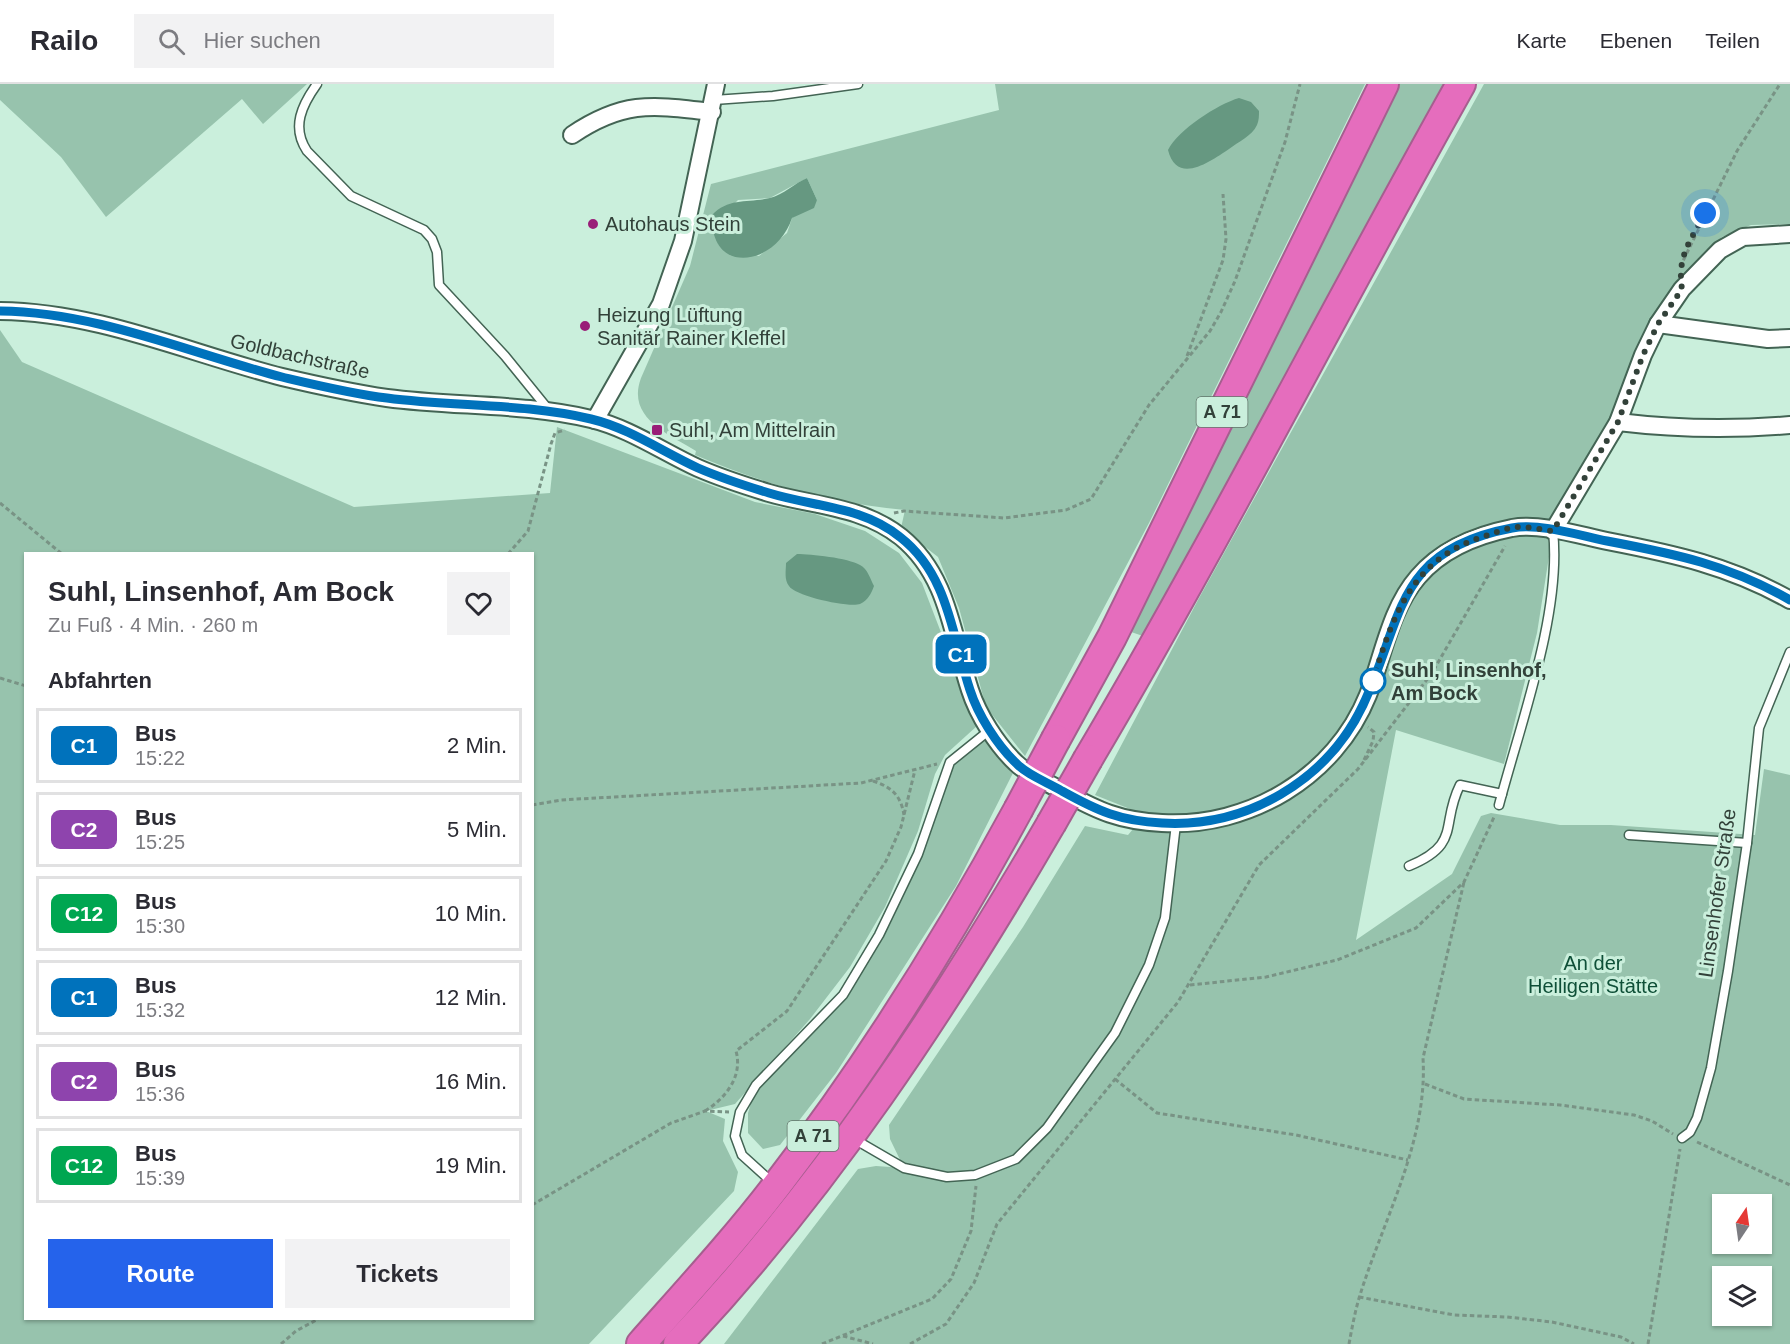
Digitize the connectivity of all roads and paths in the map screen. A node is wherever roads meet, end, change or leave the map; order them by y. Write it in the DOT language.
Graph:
graph roads {
  1 [pos="317,84"];
  2 [pos="858,84"];
  3 [pos="1300,84"];
  4 [pos="1384,84"];
  5 [pos="1461,84"];
  6 [pos="1780,84"];
  7 [pos="714,98"];
  8 [pos="572,135"];
  9 [pos="1223,194"];
  10 [pos="1790,234"];
  11 [pos="1682,289"];
  12 [pos="4,308"];
  13 [pos="1658,324"];
  14 [pos="1790,339"];
  15 [pos="1187,358"];
  16 [pos="550,412"];
  17 [pos="595,420"];
  18 [pos="1618,422"];
  19 [pos="1790,425"];
  20 [pos="0,503"];
  21 [pos="876,521"];
  22 [pos="1516,527"];
  23 [pos="1553,531"];
  24 [pos="60,552"];
  25 [pos="510,552"];
  26 [pos="1790,600"];
  27 [pos="1790,652"];
  28 [pos="0,678"];
  29 [pos="24,685"];
  30 [pos="1355,720"];
  31 [pos="990,729"];
  32 [pos="950,762"];
  33 [pos="1359,769"];
  34 [pos="915,770"];
  35 [pos="871,781"];
  36 [pos="1503,794"];
  37 [pos="534,805"];
  38 [pos="1499,806"];
  39 [pos="904,817"];
  40 [pos="1176,824"];
  41 [pos="1629,835"];
  42 [pos="1747,843"];
  43 [pos="1409,866"];
  44 [pos="1464,882"];
  45 [pos="1189,985"];
  46 [pos="1115,1079"];
  47 [pos="1425,1084"];
  48 [pos="705,1111"];
  49 [pos="740,1112"];
  50 [pos="849,1136"];
  51 [pos="1682,1138"];
  52 [pos="1408,1160"];
  53 [pos="975,1175"];
  54 [pos="1790,1185"];
  55 [pos="777,1186"];
  56 [pos="534,1204"];
  57 [pos="1359,1297"];
  58 [pos="316,1320"];
  59 [pos="843,1336"];
  60 [pos="281,1344"];
  61 [pos="641,1344"];
  62 [pos="678,1344"];
  63 [pos="822,1344"];
  64 [pos="873,1344"];
  65 [pos="910,1344"];
  66 [pos="1349,1344"];
  67 [pos="1634,1344"];
  68 [pos="1648,1344"];
  1 -- 16 [label="lane"];
  2 -- 7 [label="lane"];
  3 -- 15 [label="path"];
  4 -- 55 [label="highway, A 71, bridge"];
  5 -- 50 [label="highway, A 71, bridge"];
  6 -- 11 [label="path"];
  7 -- 8 [label="street"];
  7 -- 17 [label="street"];
  9 -- 15 [label="path"];
  10 -- 11 [label="street"];
  11 -- 13 [label="street"];
  12 -- 16 [label="street, Goldbachstraße"];
  13 -- 14 [label="street"];
  13 -- 18 [label="street"];
  15 -- 21 [label="path"];
  16 -- 17 [label="street, Goldbachstraße"];
  17 -- 21 [label="street"];
  17 -- 25 [label="path"];
  18 -- 19 [label="street"];
  18 -- 23 [label="street"];
  20 -- 24 [label="path"];
  21 -- 31 [label="street"];
  22 -- 23 [label="street"];
  22 -- 30 [label="street"];
  22 -- 33 [label="path"];
  23 -- 26 [label="street"];
  23 -- 36 [label="lane"];
  27 -- 42 [label="lane, Linsenhofer Straße"];
  28 -- 29 [label="path"];
  30 -- 33 [label="path"];
  30 -- 40 [label="street"];
  31 -- 32 [label="lane"];
  31 -- 40 [label="street"];
  32 -- 34 [label="path"];
  32 -- 49 [label="lane"];
  33 -- 45 [label="path"];
  34 -- 35 [label="path"];
  34 -- 39 [label="path"];
  35 -- 37 [label="path"];
  35 -- 39 [label="path"];
  36 -- 38 [label="lane"];
  36 -- 43 [label="lane"];
  38 -- 44 [label="path"];
  39 -- 48 [label="path"];
  40 -- 53 [label="lane"];
  41 -- 42 [label="lane"];
  42 -- 51 [label="lane, Linsenhofer Straße"];
  44 -- 45 [label="path"];
  44 -- 47 [label="path"];
  45 -- 46 [label="path"];
  46 -- 52 [label="path"];
  46 -- 65 [label="path"];
  47 -- 51 [label="path"];
  47 -- 52 [label="path"];
  48 -- 49 [label="path"];
  48 -- 56 [label="path"];
  49 -- 55 [label="lane"];
  50 -- 53 [label="lane"];
  50 -- 62 [label="highway, A 71"];
  51 -- 54 [label="path"];
  51 -- 68 [label="path"];
  52 -- 57 [label="path"];
  53 -- 59 [label="path"];
  55 -- 61 [label="highway, A 71"];
  57 -- 66 [label="path"];
  57 -- 67 [label="path"];
  58 -- 60 [label="path"];
  59 -- 63 [label="path"];
  59 -- 64 [label="path"];
}
